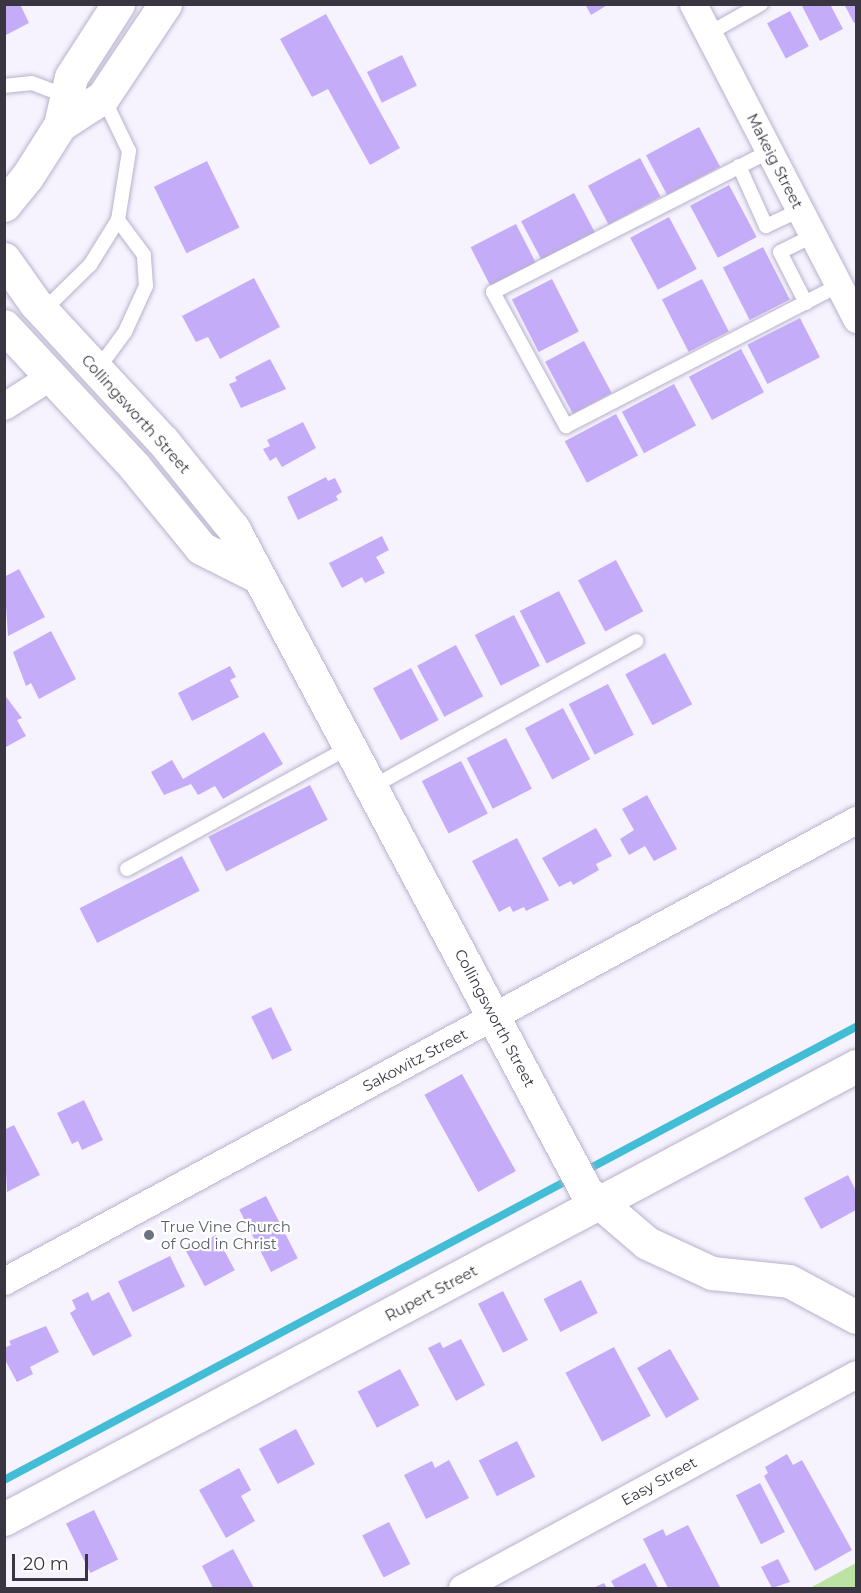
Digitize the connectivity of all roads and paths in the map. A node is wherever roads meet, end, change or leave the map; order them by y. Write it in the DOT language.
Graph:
graph roads {
  1 [pos="118,4"];
  2 [pos="165,4"];
  3 [pos="693,4"];
  4 [pos="761,4"];
  5 [pos="708,34"];
  6 [pos="4,86"];
  7 [pos="103,97"];
  8 [pos="63,110"];
  9 [pos="770,151"];
  10 [pos="739,166"];
  11 [pos="4,205"];
  12 [pos="800,210"];
  13 [pos="118,220"];
  14 [pos="815,235"];
  15 [pos="4,259"];
  16 [pos="838,285"];
  17 [pos="806,303"];
  18 [pos="43,311"];
  19 [pos="856,319"];
  20 [pos="5,328"];
  21 [pos="97,370"];
  22 [pos="51,376"];
  23 [pos="4,406"];
  24 [pos="257,576"];
  25 [pos="636,641"];
  26 [pos="351,747"];
  27 [pos="372,787"];
  28 [pos="856,820"];
  29 [pos="127,869"];
  30 [pos="495,1018"];
  31 [pos="856,1066"];
  32 [pos="586,1186"];
  33 [pos="4,1281"];
  34 [pos="856,1317"];
  35 [pos="856,1374"];
  36 [pos="4,1519"];
  37 [pos="462,1588"];
  1 -- 8 [label="street"];
  2 -- 7 [label="street"];
  3 -- 5 [label="street, Makeig Street"];
  4 -- 5 [label="lane"];
  5 -- 9 [label="street, Makeig Street"];
  6 -- 8 [label="lane"];
  7 -- 8 [label="street"];
  7 -- 13 [label="lane"];
  8 -- 11 [label="street"];
  9 -- 10 [label="lane"];
  9 -- 12 [label="street, Makeig Street"];
  10 -- 12 [label="lane"];
  10 -- 17 [label="lane"];
  12 -- 14 [label="street, Makeig Street"];
  13 -- 18 [label="lane"];
  13 -- 21 [label="lane"];
  14 -- 16 [label="street, Makeig Street"];
  14 -- 17 [label="lane"];
  15 -- 18 [label="street, Collingsworth Street"];
  16 -- 17 [label="lane"];
  16 -- 19 [label="street, Makeig Street"];
  18 -- 21 [label="street, Collingsworth Street"];
  20 -- 22 [label="street"];
  21 -- 24 [label="street, Collingsworth Street"];
  22 -- 23 [label="street"];
  22 -- 24 [label="street"];
  24 -- 26 [label="street, Collingsworth Street"];
  25 -- 27 [label="lane"];
  26 -- 27 [label="street, Collingsworth Street"];
  26 -- 29 [label="lane"];
  27 -- 30 [label="street, Collingsworth Street"];
  28 -- 30 [label="street, Sakowitz Street"];
  30 -- 32 [label="street, Collingsworth Street"];
  30 -- 33 [label="street, Sakowitz Street"];
  31 -- 32 [label="street, Rupert Street"];
  32 -- 34 [label="street, Collingsworth Street"];
  32 -- 36 [label="street, Rupert Street"];
  35 -- 37 [label="street, Easy Street"];
}
